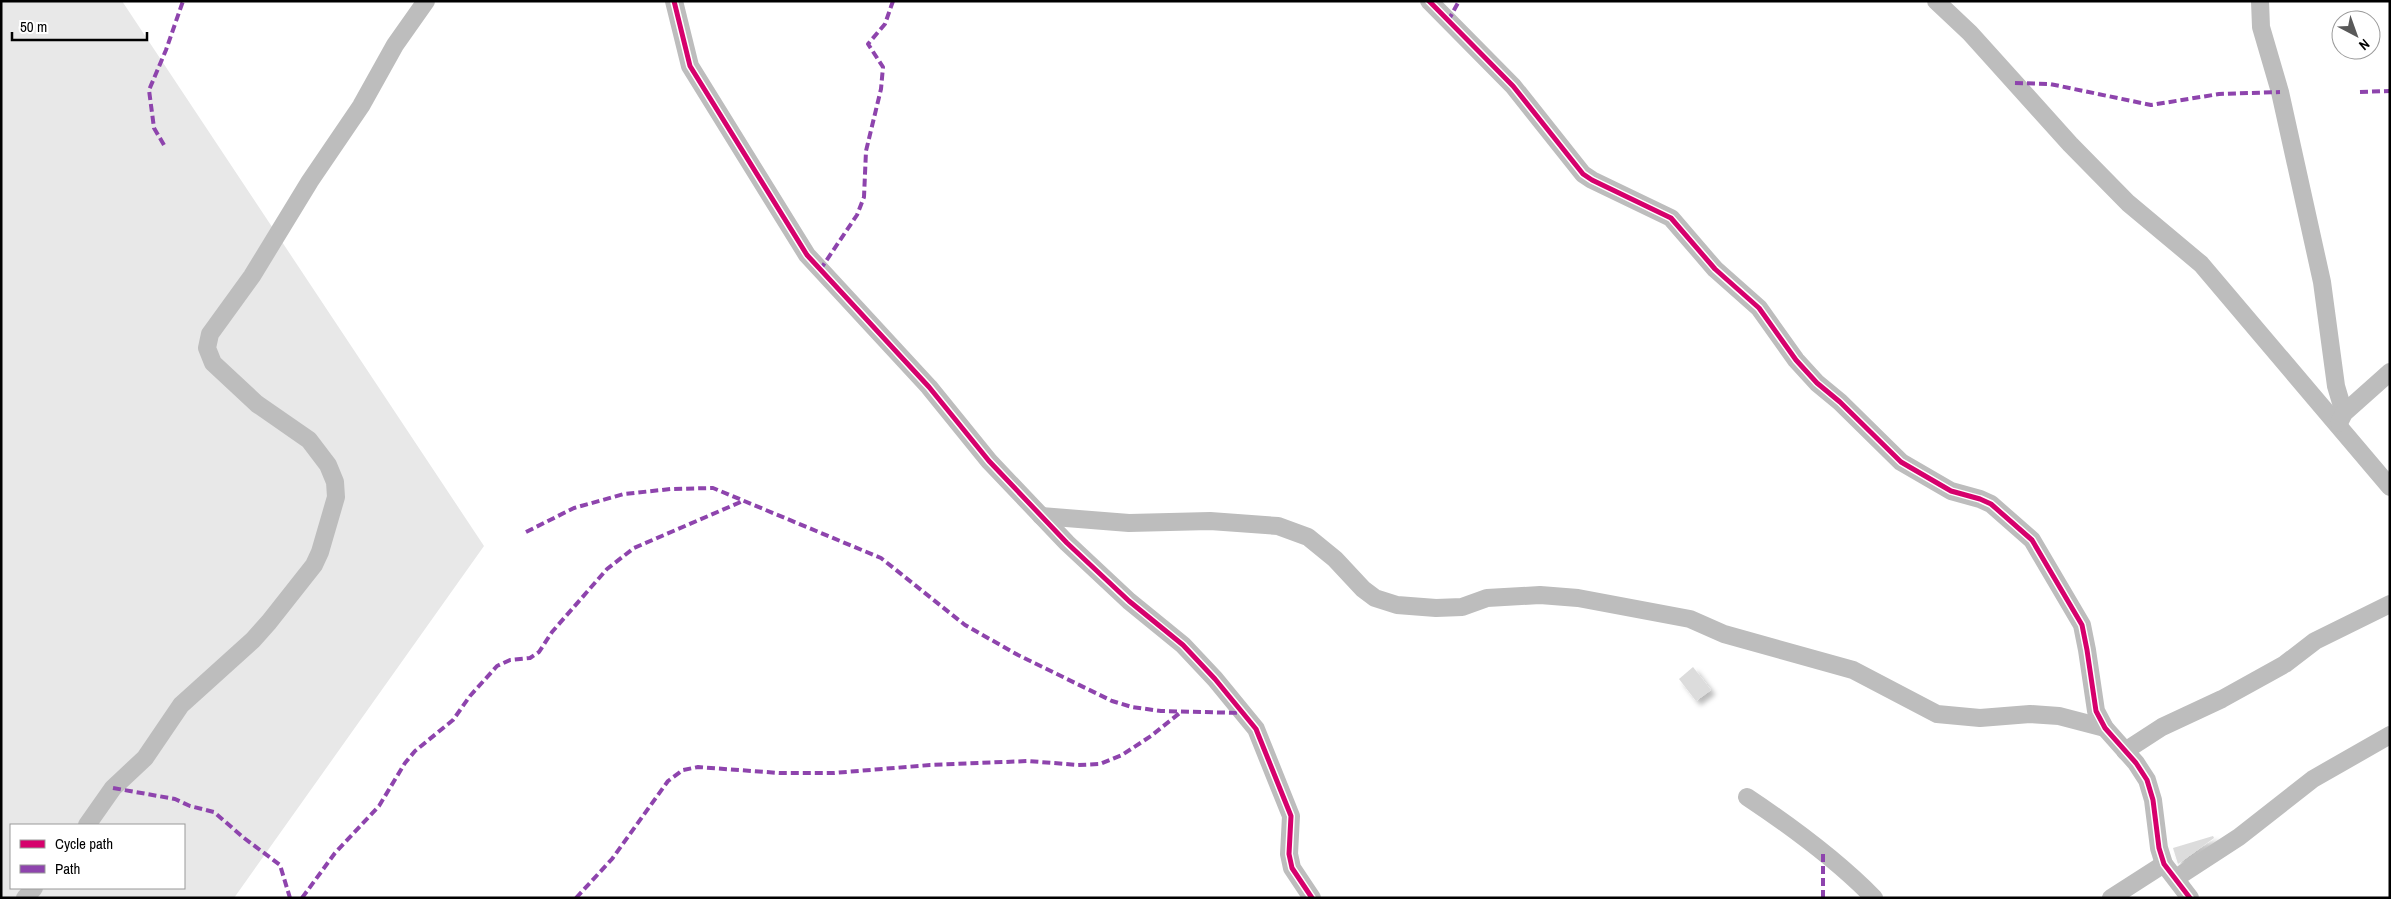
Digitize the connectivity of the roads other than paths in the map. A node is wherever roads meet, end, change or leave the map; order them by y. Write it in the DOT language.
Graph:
graph roads {
  1 [pos="426,1"];
  2 [pos="674,1"];
  3 [pos="1429,1"];
  4 [pos="1936,1"];
  5 [pos="2260,1"];
  6 [pos="2390,372"];
  7 [pos="2341,419"];
  8 [pos="2390,487"];
  9 [pos="1041,516"];
  10 [pos="2390,604"];
  11 [pos="2105,728"];
  12 [pos="2390,735"];
  13 [pos="2125,751"];
  14 [pos="1747,798"];
  15 [pos="88,824"];
  16 [pos="2164,864"];
  17 [pos="2176,878"];
  18 [pos="1312,898"];
  19 [pos="1874,898"];
  20 [pos="2111,898"];
  21 [pos="2190,898"];
  1 -- 15 [label="street"];
  2 -- 9 [label="street"];
  3 -- 11 [label="street"];
  4 -- 7 [label="street"];
  5 -- 7 [label="street"];
  6 -- 7 [label="street"];
  7 -- 8 [label="street"];
  9 -- 11 [label="street"];
  9 -- 18 [label="street"];
  10 -- 13 [label="street"];
  11 -- 13 [label="street"];
  12 -- 17 [label="street"];
  13 -- 16 [label="street"];
  14 -- 19 [label="street"];
  16 -- 17 [label="street"];
  16 -- 20 [label="street"];
  17 -- 21 [label="street"];
}
